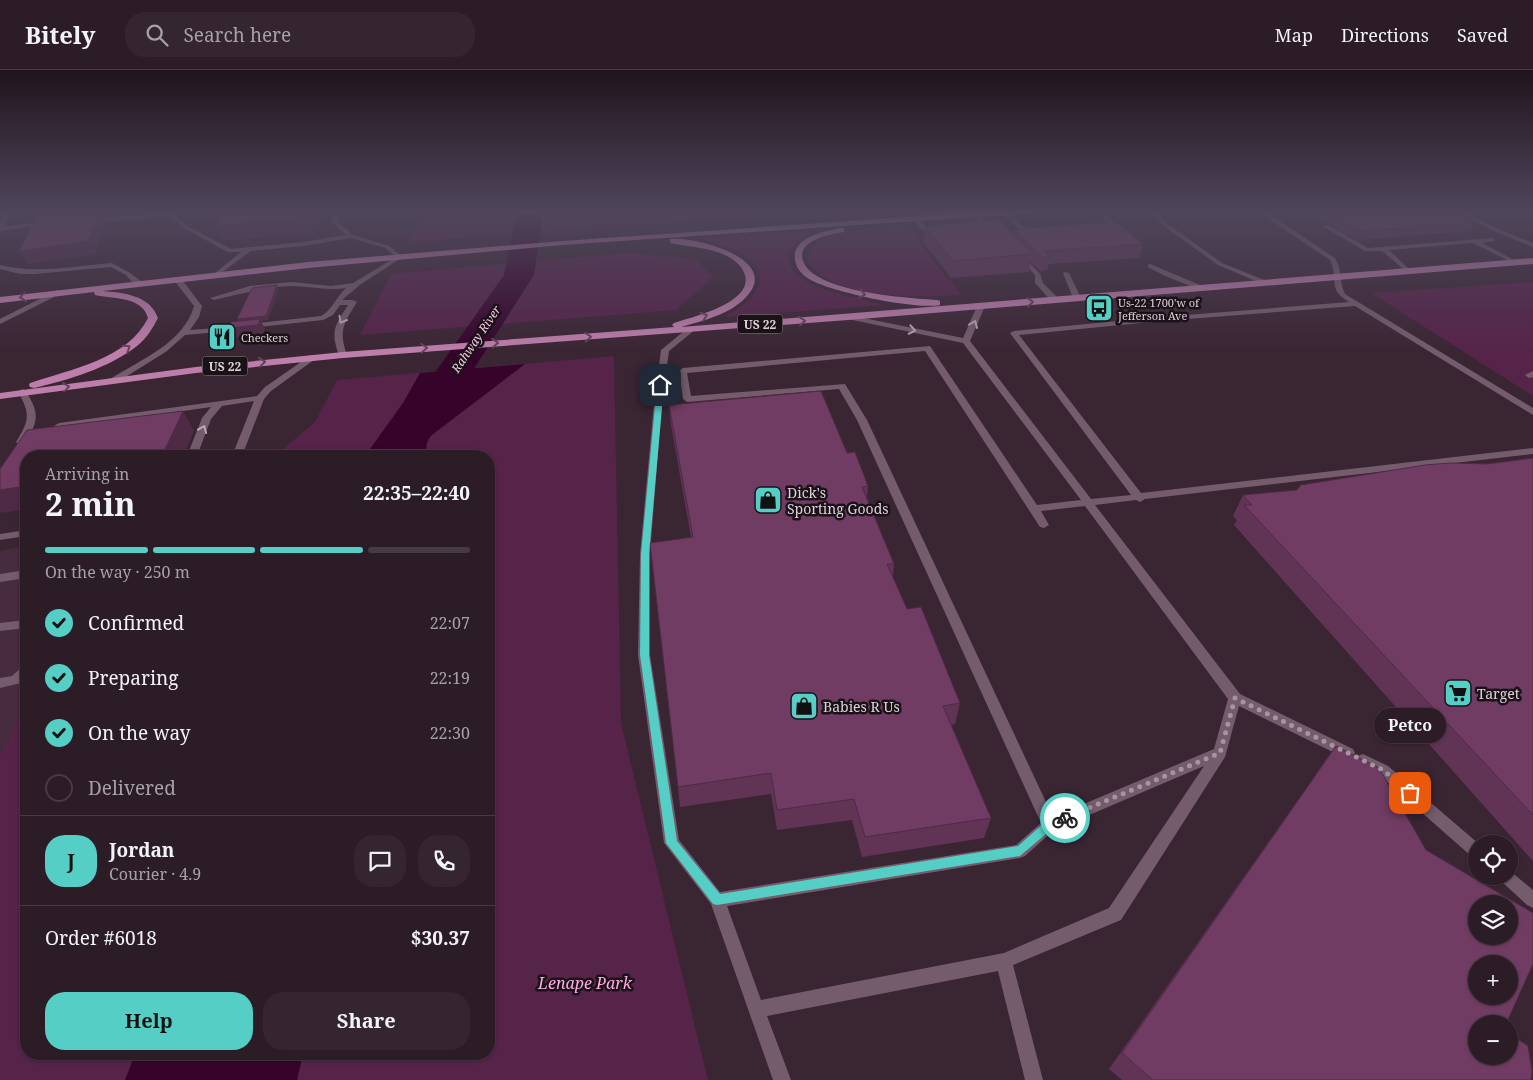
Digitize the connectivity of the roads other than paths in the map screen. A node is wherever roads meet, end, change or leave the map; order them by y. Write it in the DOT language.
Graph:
graph roads {
  1 [pos="237,258"];
  2 [pos="388,258"];
  3 [pos="398,258"];
  4 [pos="737,258"];
  5 [pos="798,258"];
  6 [pos="1023,258"];
  7 [pos="1212,258"];
  8 [pos="1331,258"];
  9 [pos="1394,258"];
  10 [pos="1507,258"];
  11 [pos="1533,261"];
  12 [pos="1515,262"];
  13 [pos="1150,266"];
  14 [pos="0,267"];
  15 [pos="1408,271"];
  16 [pos="1066,273"];
  17 [pos="217,274"];
  18 [pos="1337,277"];
  19 [pos="177,279"];
  20 [pos="138,283"];
  21 [pos="1268,283"];
  22 [pos="354,285"];
  23 [pos="331,288"];
  24 [pos="1203,288"];
  25 [pos="65,292"];
  26 [pos="278,293"];
  27 [pos="252,296"];
  28 [pos="214,298"];
  29 [pos="1077,298"];
  30 [pos="0,300"];
  31 [pos="195,300"];
  32 [pos="1055,300"];
  33 [pos="336,303"];
  34 [pos="1358,304"];
  35 [pos="981,306"];
  36 [pos="848,317"];
  37 [pos="0,322"];
  38 [pos="237,328"];
  39 [pos="692,329"];
  40 [pos="218,330"];
  41 [pos="658,332"];
  42 [pos="185,333"];
  43 [pos="966,341"];
  44 [pos="451,346"];
  45 [pos="343,355"];
  46 [pos="314,357"];
  47 [pos="113,380"];
  48 [pos="22,392"];
  49 [pos="0,396"];
  50 [pos="260,398"];
  51 [pos="219,404"];
  52 [pos="1533,412"];
  53 [pos="37,429"];
  54 [pos="194,450"];
  55 [pos="238,450"];
  56 [pos="1533,451"];
  57 [pos="14,453"];
  58 [pos="1140,499"];
  59 [pos="1089,504"];
  60 [pos="1034,510"];
  61 [pos="1044,525"];
  62 [pos="20,534"];
  63 [pos="0,537"];
  64 [pos="20,575"];
  65 [pos="0,578"];
  66 [pos="20,625"];
  67 [pos="0,627"];
  68 [pos="20,676"];
  69 [pos="0,683"];
  70 [pos="1235,698"];
  71 [pos="1220,753"];
  72 [pos="1049,825"];
  73 [pos="1468,844"];
  74 [pos="1516,885"];
  75 [pos="717,900"];
  76 [pos="1533,900"];
  77 [pos="1004,961"];
  78 [pos="756,1010"];
  79 [pos="782,1080"];
  80 [pos="1034,1080"];
  1 -- 17 [label="lane"];
  2 -- 17 [label="highway"];
  3 -- 22 [label="lane"];
  41 -- 4 [label="highway, one-way"];
  5 -- 35 [label="highway, one-way"];
  6 -- 32 [label="lane"];
  7 -- 21 [label="lane"];
  8 -- 18 [label="lane"];
  9 -- 15 [label="lane"];
  10 -- 12 [label="lane"];
  11 -- 12 [label="highway, US 22"];
  12 -- 15 [label="highway, US 22"];
  13 -- 24 [label="lane"];
  14 -- 20 [label="lane"];
  15 -- 18 [label="highway, US 22"];
  16 -- 29 [label="lane"];
  17 -- 19 [label="highway"];
  18 -- 21 [label="highway, US 22"];
  18 -- 34 [label="lane"];
  19 -- 20 [label="highway"];
  19 -- 31 [label="lane"];
  20 -- 25 [label="highway"];
  21 -- 24 [label="highway, US 22"];
  22 -- 23 [label="lane"];
  22 -- 33 [label="lane"];
  23 -- 26 [label="lane"];
  23 -- 28 [label="lane"];
  24 -- 29 [label="highway, US 22"];
  25 -- 30 [label="highway, one-way"];
  25 -- 37 [label="lane"];
  49 -- 25 [label="highway, one-way"];
  27 -- 28 [label="lane"];
  28 -- 31 [label="lane"];
  29 -- 32 [label="highway, US 22"];
  31 -- 42 [label="lane"];
  35 -- 32 [label="highway, US 22, one-way"];
  33 -- 38 [label="lane"];
  33 -- 45 [label="lane, one-way"];
  34 -- 52 [label="lane"];
  34 -- 58 [label="lane"];
  35 -- 36 [label="highway, US 22"];
  43 -- 35 [label="lane, one-way"];
  39 -- 36 [label="highway, US 22, one-way"];
  36 -- 43 [label="lane, one-way"];
  39 -- 41 [label="highway, US 22"];
  39 -- 75 [label="lane"];
  40 -- 42 [label="lane"];
  44 -- 41 [label="highway, US 22, one-way"];
  42 -- 47 [label="lane"];
  43 -- 59 [label="lane"];
  45 -- 44 [label="highway, US 22, one-way"];
  45 -- 46 [label="highway, US 22"];
  47 -- 46 [label="highway, US 22, one-way"];
  46 -- 50 [label="lane"];
  48 -- 47 [label="highway, US 22, one-way"];
  48 -- 49 [label="highway, US 22"];
  48 -- 53 [label="lane"];
  50 -- 51 [label="lane"];
  50 -- 55 [label="lane"];
  51 -- 53 [label="lane"];
  54 -- 51 [label="lane, one-way"];
  53 -- 57 [label="lane"];
  56 -- 58 [label="lane"];
  58 -- 59 [label="lane"];
  59 -- 60 [label="lane"];
  59 -- 70 [label="lane"];
  60 -- 61 [label="lane"];
  60 -- 72 [label="lane"];
  62 -- 63 [label="lane"];
  64 -- 65 [label="lane"];
  66 -- 67 [label="lane"];
  68 -- 69 [label="lane"];
  70 -- 71 [label="lane"];
  70 -- 73 [label="lane"];
  71 -- 72 [label="lane"];
  71 -- 77 [label="lane"];
  72 -- 75 [label="lane"];
  74 -- 76 [label="lane"];
  75 -- 78 [label="lane"];
  77 -- 78 [label="lane"];
  77 -- 80 [label="lane"];
  78 -- 79 [label="lane"];
}
